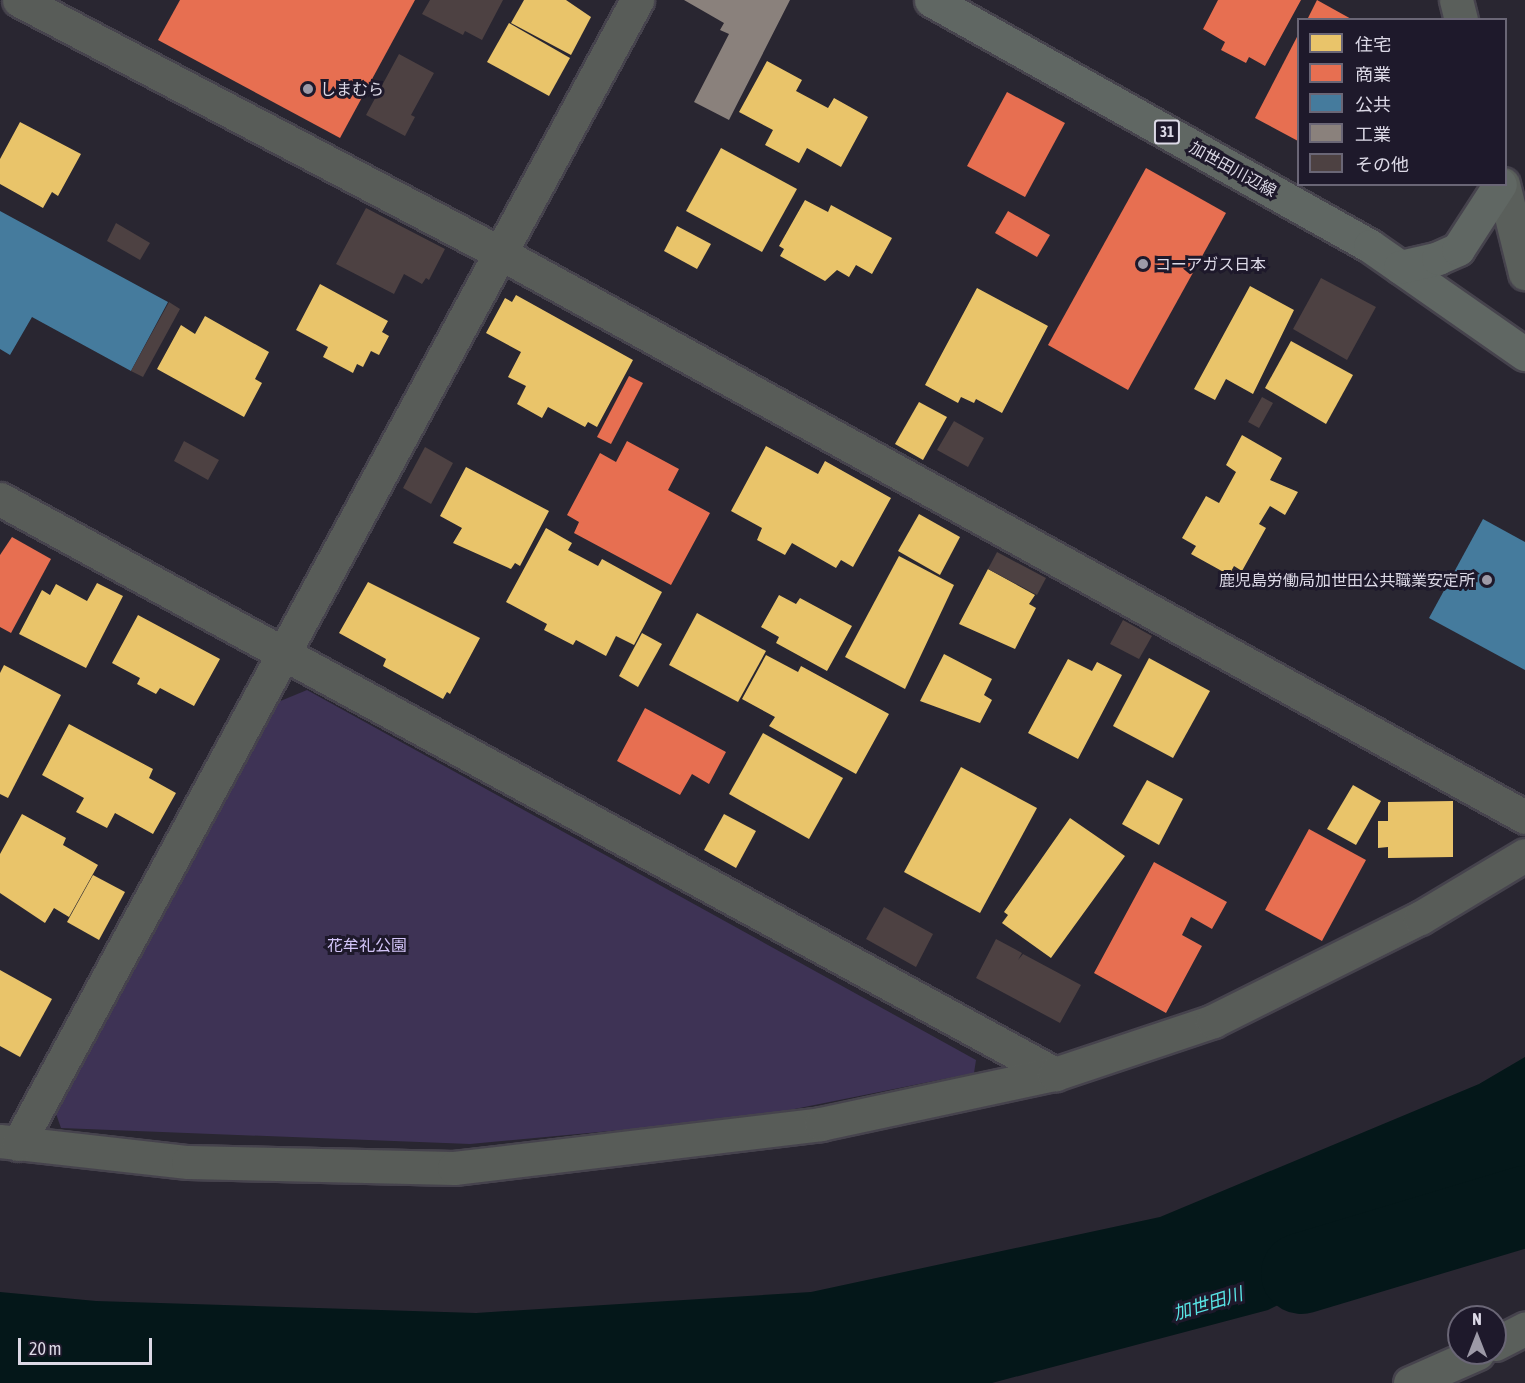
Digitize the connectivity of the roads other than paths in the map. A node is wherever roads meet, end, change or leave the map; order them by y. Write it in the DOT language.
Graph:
graph roads {
  1 [pos="19,0"];
  2 [pos="637,0"];
  3 [pos="931,0"];
  4 [pos="1456,0"];
  5 [pos="1460,18"];
  6 [pos="1500,186"];
  7 [pos="1502,186"];
  8 [pos="1518,217"];
  9 [pos="500,253"];
  10 [pos="1400,267"];
  11 [pos="1525,273"];
  12 [pos="1525,354"];
  13 [pos="0,500"];
  14 [pos="286,653"];
  15 [pos="1525,818"];
  16 [pos="1525,855"];
  17 [pos="1055,1074"];
  18 [pos="9,1142"];
  19 [pos="1525,1329"];
  20 [pos="1507,1338"];
  21 [pos="1451,1365"];
  22 [pos="1410,1383"];
  1 -- 9 [label="street"];
  2 -- 9 [label="street"];
  3 -- 10 [label="main road, 加世田川辺線 / 31"];
  4 -- 5 [label="street"];
  6 -- 10 [label="main road"];
  7 -- 8 [label="street"];
  8 -- 11 [label="street"];
  9 -- 14 [label="street"];
  9 -- 15 [label="street"];
  10 -- 12 [label="main road, 加世田川辺線 / 31"];
  13 -- 14 [label="street"];
  14 -- 17 [label="street"];
  14 -- 18 [label="street"];
  16 -- 17 [label="street"];
  17 -- 18 [label="street"];
  19 -- 20 [label="street"];
  21 -- 22 [label="street"];
}
